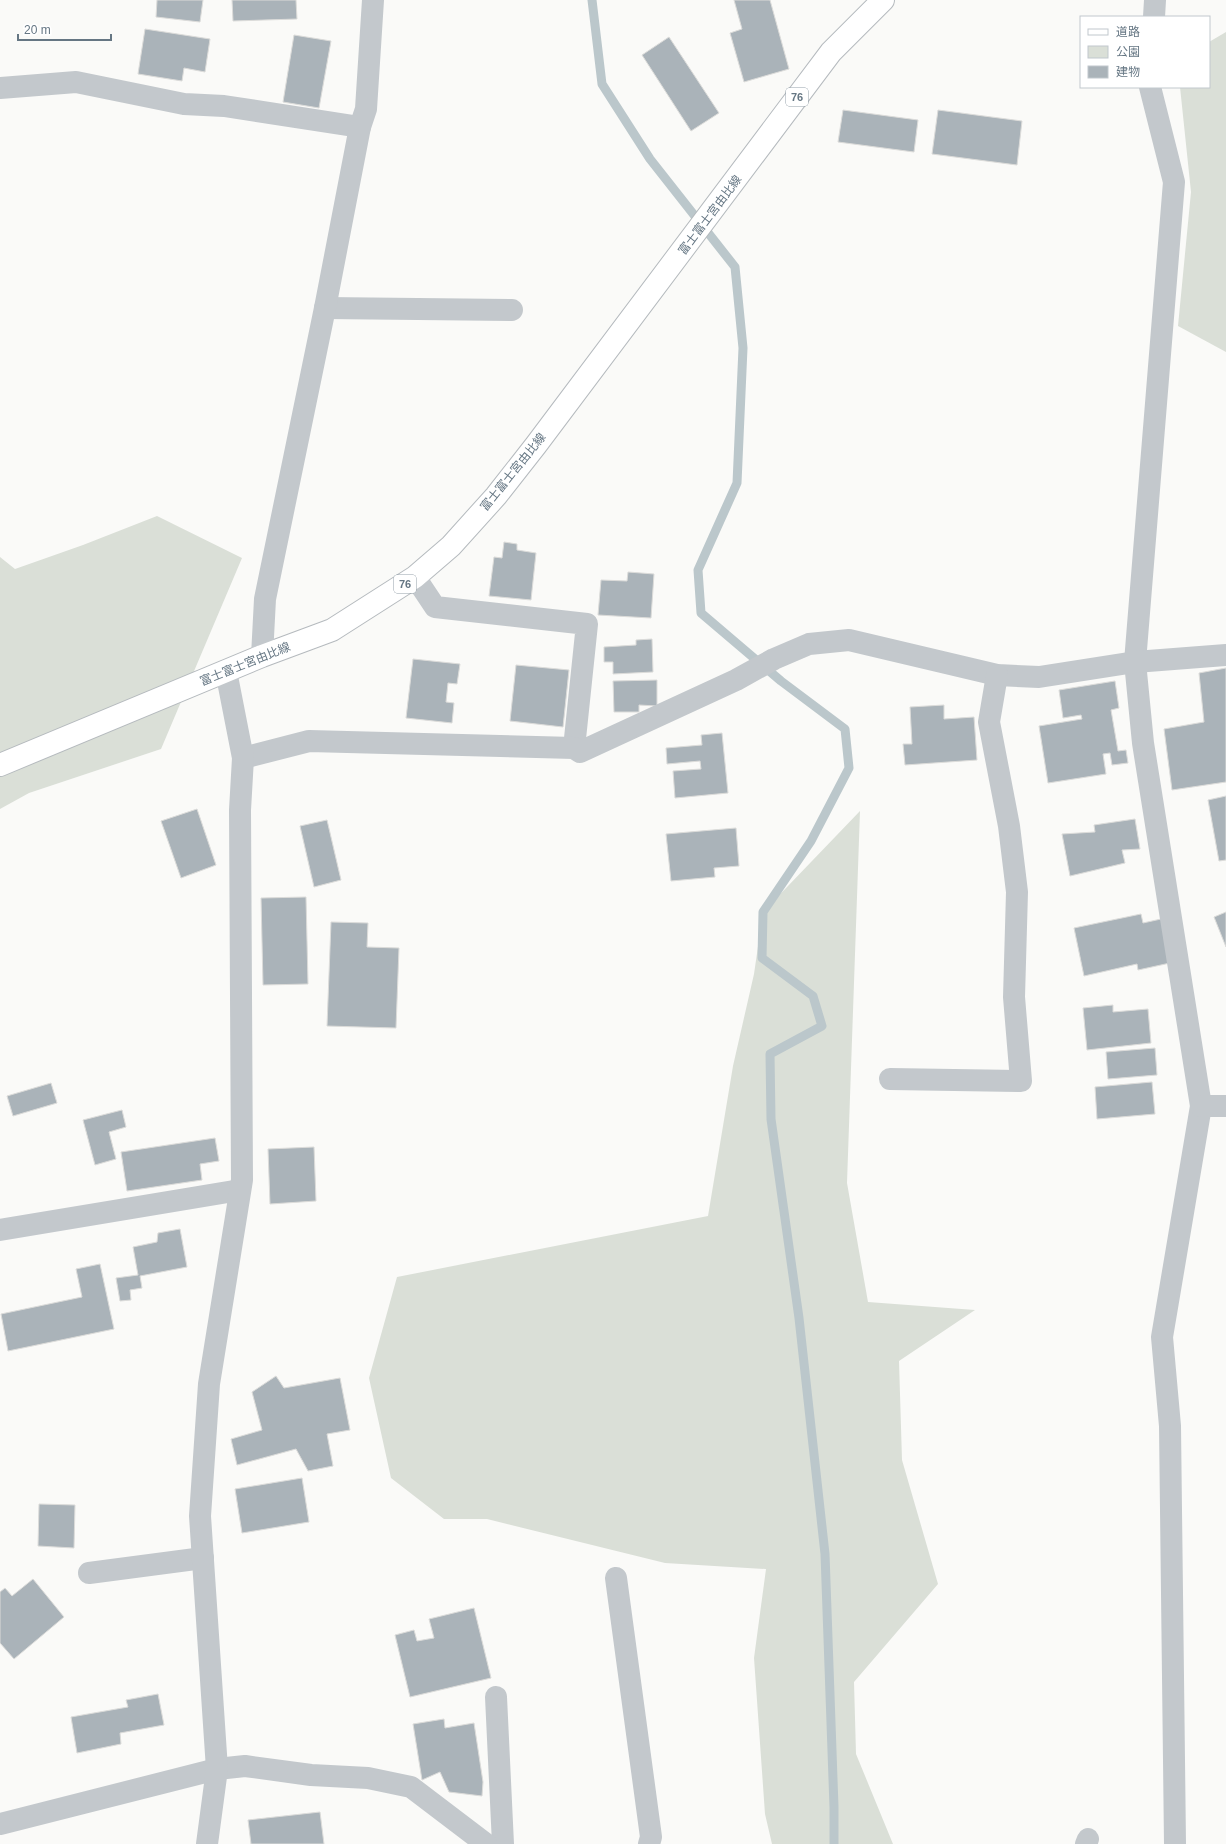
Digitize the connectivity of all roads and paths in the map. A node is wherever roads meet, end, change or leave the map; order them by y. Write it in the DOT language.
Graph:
graph roads {
  1 [pos="373,0"];
  2 [pos="883,0"];
  3 [pos="1155,0"];
  4 [pos="1154,16"];
  5 [pos="0,88"];
  6 [pos="1150,88"];
  7 [pos="360,127"];
  8 [pos="325,308"];
  9 [pos="512,310"];
  10 [pos="415,577"];
  11 [pos="1226,655"];
  12 [pos="262,656"];
  13 [pos="1135,662"];
  14 [pos="226,671"];
  15 [pos="997,675"];
  16 [pos="574,748"];
  17 [pos="243,758"];
  18 [pos="0,765"];
  19 [pos="890,1079"];
  20 [pos="1201,1106"];
  21 [pos="1226,1106"];
  22 [pos="240,1190"];
  23 [pos="0,1230"];
  24 [pos="203,1558"];
  25 [pos="89,1573"];
  26 [pos="616,1578"];
  27 [pos="496,1697"];
  28 [pos="217,1769"];
  29 [pos="0,1824"];
  30 [pos="207,1844"];
  31 [pos="486,1844"];
  32 [pos="503,1844"];
  33 [pos="649,1844"];
  34 [pos="1175,1844"];
  1 -- 7 [label="street"];
  2 -- 10 [label="main road, 富士富士宮由比線 / 76"];
  3 -- 4 [label="street"];
  5 -- 7 [label="street"];
  6 -- 13 [label="street"];
  7 -- 8 [label="street"];
  8 -- 9 [label="street"];
  8 -- 12 [label="street"];
  10 -- 12 [label="main road, 富士富士宮由比線 / 76"];
  10 -- 16 [label="street"];
  11 -- 13 [label="street"];
  12 -- 14 [label="main road, 富士富士宮由比線 / 76"];
  13 -- 15 [label="street"];
  13 -- 20 [label="street"];
  14 -- 17 [label="street"];
  14 -- 18 [label="main road, 富士富士宮由比線 / 76"];
  15 -- 16 [label="street"];
  15 -- 19 [label="street"];
  16 -- 17 [label="street"];
  17 -- 22 [label="street"];
  20 -- 21 [label="street"];
  20 -- 34 [label="street"];
  22 -- 23 [label="street"];
  22 -- 24 [label="street"];
  24 -- 25 [label="street"];
  24 -- 28 [label="street"];
  26 -- 33 [label="street"];
  27 -- 32 [label="street"];
  28 -- 29 [label="street"];
  28 -- 30 [label="street"];
  28 -- 31 [label="street"];
}
